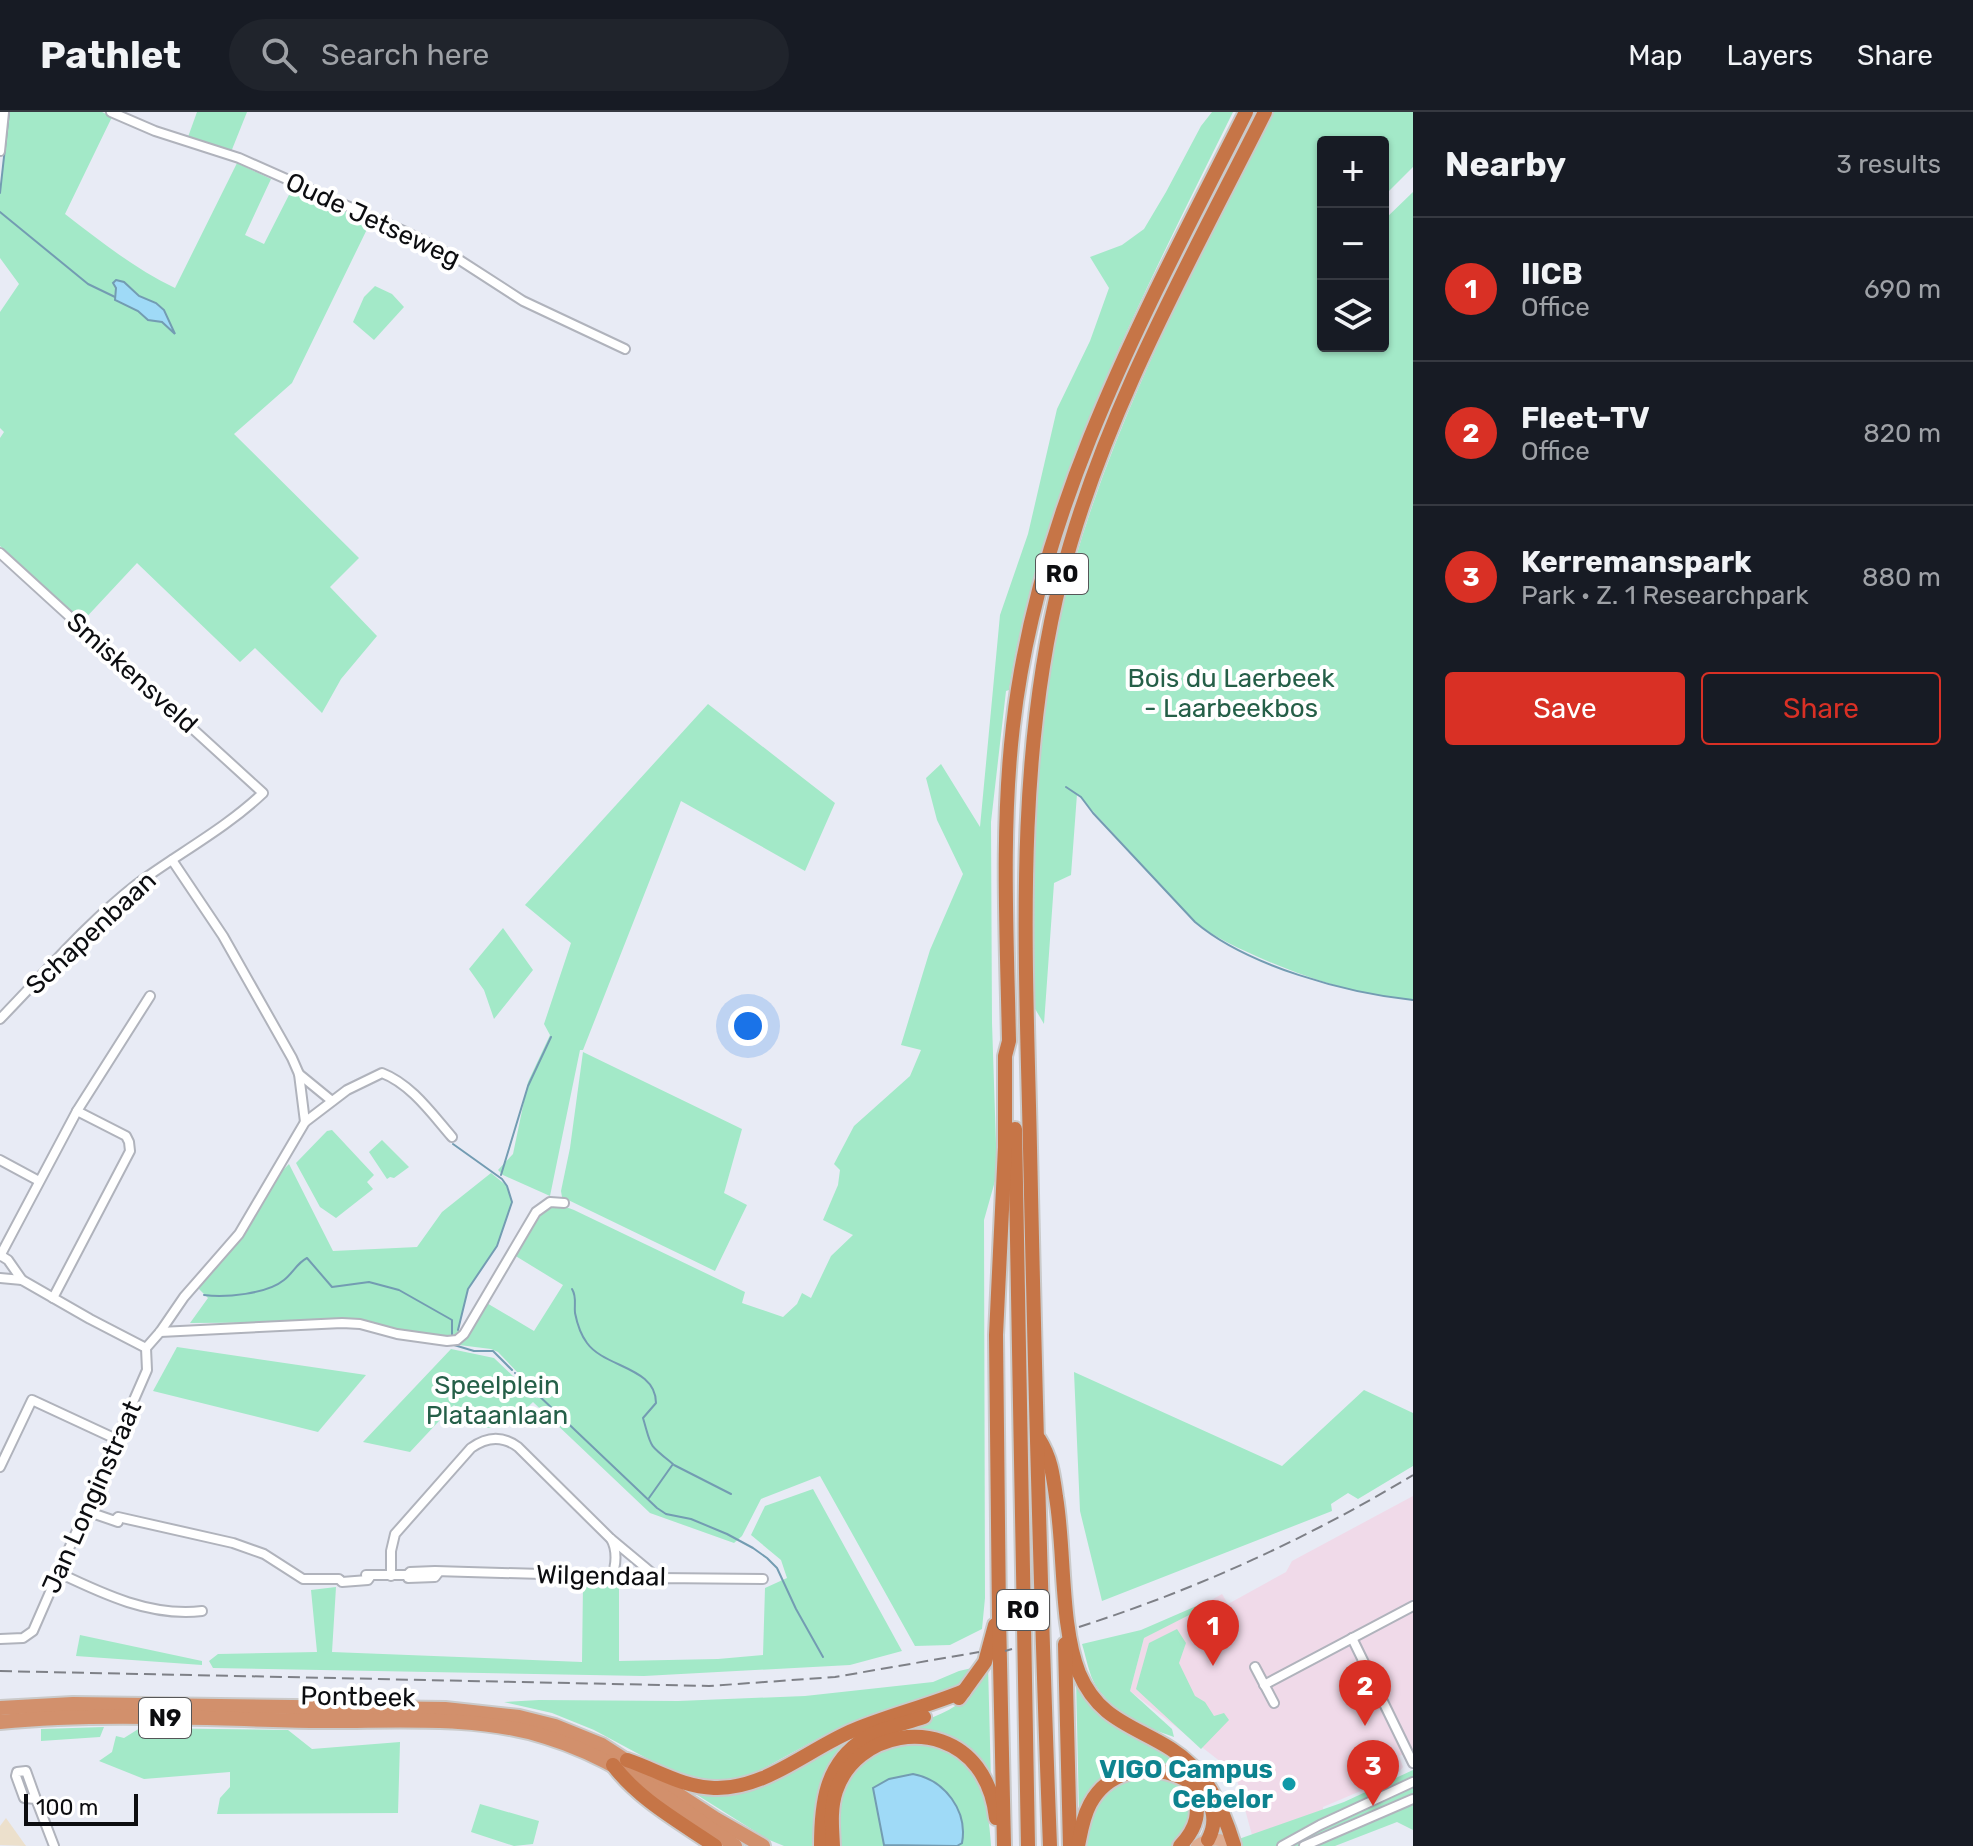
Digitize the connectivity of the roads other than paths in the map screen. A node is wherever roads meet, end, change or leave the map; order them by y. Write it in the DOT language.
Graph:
graph roads {
  1 [pos="4,112"];
  2 [pos="111,112"];
  3 [pos="1246,112"];
  4 [pos="1265,112"];
  5 [pos="0,151"];
  6 [pos="625,349"];
  7 [pos="0,553"];
  8 [pos="263,793"];
  9 [pos="172,860"];
  10 [pos="150,996"];
  11 [pos="0,1019"];
  12 [pos="1009,1041"];
  13 [pos="299,1074"];
  14 [pos="332,1101"];
  15 [pos="77,1111"];
  16 [pos="305,1122"];
  17 [pos="452,1137"];
  18 [pos="0,1160"];
  19 [pos="39,1181"];
  20 [pos="564,1203"];
  21 [pos="0,1256"];
  22 [pos="0,1278"];
  23 [pos="22,1280"];
  24 [pos="53,1298"];
  25 [pos="160,1332"];
  26 [pos="146,1348"];
  27 [pos="1037,1437"];
  28 [pos="116,1439"];
  29 [pos="0,1467"];
  30 [pos="86,1511"];
  31 [pos="610,1538"];
  32 [pos="59,1573"];
  33 [pos="391,1576"];
  34 [pos="611,1576"];
  35 [pos="658,1578"];
  36 [pos="763,1579"];
  37 [pos="1413,1606"];
  38 [pos="202,1611"];
  39 [pos="1067,1612"];
  40 [pos="999,1617"];
  41 [pos="1352,1638"];
  42 [pos="0,1639"];
  43 [pos="1255,1667"];
  44 [pos="1264,1685"];
  45 [pos="964,1691"];
  46 [pos="0,1699"];
  47 [pos="1274,1703"];
  48 [pos="73,1704"];
  49 [pos="0,1708"];
  50 [pos="40,1718"];
  51 [pos="0,1722"];
  52 [pos="0,1730"];
  53 [pos="620,1762"];
  54 [pos="1413,1763"];
  55 [pos="1183,1779"];
  56 [pos="1413,1782"];
  57 [pos="1413,1797"];
  58 [pos="36,1799"];
  59 [pos="1203,1843"];
  60 [pos="1234,1845"];
  61 [pos="54,1846"];
  62 [pos="715,1846"];
  63 [pos="735,1846"];
  64 [pos="763,1846"];
  65 [pos="821,1846"];
  66 [pos="833,1846"];
  67 [pos="1004,1846"];
  68 [pos="1028,1846"];
  69 [pos="1050,1846"];
  70 [pos="1070,1846"];
  71 [pos="1078,1846"];
  72 [pos="1180,1846"];
  73 [pos="1282,1846"];
  74 [pos="1304,1846"];
  1 -- 5 [label="street"];
  2 -- 6 [label="street, Oude Jetseweg"];
  3 -- 12 [label="highway, R0"];
  4 -- 27 [label="highway, R0"];
  7 -- 8 [label="street, Smiskensveld"];
  8 -- 9 [label="street, Schapenbaan"];
  9 -- 11 [label="street, Schapenbaan"];
  9 -- 13 [label="street"];
  10 -- 15 [label="street"];
  12 -- 40 [label="highway"];
  12 -- 68 [label="highway, R0"];
  13 -- 14 [label="street"];
  13 -- 16 [label="street"];
  14 -- 16 [label="street"];
  14 -- 17 [label="street"];
  15 -- 19 [label="street"];
  15 -- 24 [label="street"];
  16 -- 25 [label="street"];
  18 -- 19 [label="street"];
  19 -- 21 [label="street"];
  20 -- 25 [label="street"];
  21 -- 23 [label="street"];
  22 -- 23 [label="street"];
  23 -- 24 [label="street"];
  24 -- 26 [label="street"];
  25 -- 26 [label="street"];
  26 -- 28 [label="street, Jan Longinstraat"];
  27 -- 39 [label="highway"];
  27 -- 69 [label="highway, R0"];
  28 -- 29 [label="street"];
  28 -- 30 [label="street, Jan Longinstraat"];
  30 -- 32 [label="street, Jan Longinstraat"];
  30 -- 33 [label="street, Wilgendaal"];
  31 -- 33 [label="street"];
  31 -- 34 [label="street"];
  31 -- 35 [label="street"];
  32 -- 38 [label="street"];
  32 -- 42 [label="street, Jan Longinstraat"];
  33 -- 34 [label="street, Wilgendaal"];
  34 -- 35 [label="street, Wilgendaal"];
  35 -- 36 [label="street, Wilgendaal"];
  37 -- 41 [label="street"];
  39 -- 60 [label="highway"];
  39 -- 70 [label="highway"];
  40 -- 45 [label="highway"];
  40 -- 67 [label="highway"];
  41 -- 44 [label="street"];
  41 -- 54 [label="street"];
  43 -- 44 [label="street"];
  44 -- 47 [label="street"];
  45 -- 53 [label="highway"];
  45 -- 65 [label="highway"];
  46 -- 48 [label="highway"];
  48 -- 49 [label="highway, N9"];
  48 -- 53 [label="highway, N9"];
  50 -- 51 [label="highway, Pontbeek / N9"];
  50 -- 52 [label="highway"];
  50 -- 53 [label="highway, Pontbeek / N9"];
  53 -- 62 [label="highway"];
  53 -- 63 [label="highway, Pontbeek / N9"];
  53 -- 64 [label="highway, N9"];
  55 -- 59 [label="highway"];
  55 -- 71 [label="highway"];
  55 -- 72 [label="highway"];
  56 -- 73 [label="street"];
  57 -- 74 [label="street"];
  58 -- 61 [label="street"];
  59 -- 60 [label="main road"];
  66 -- 67 [label="highway"];
}
